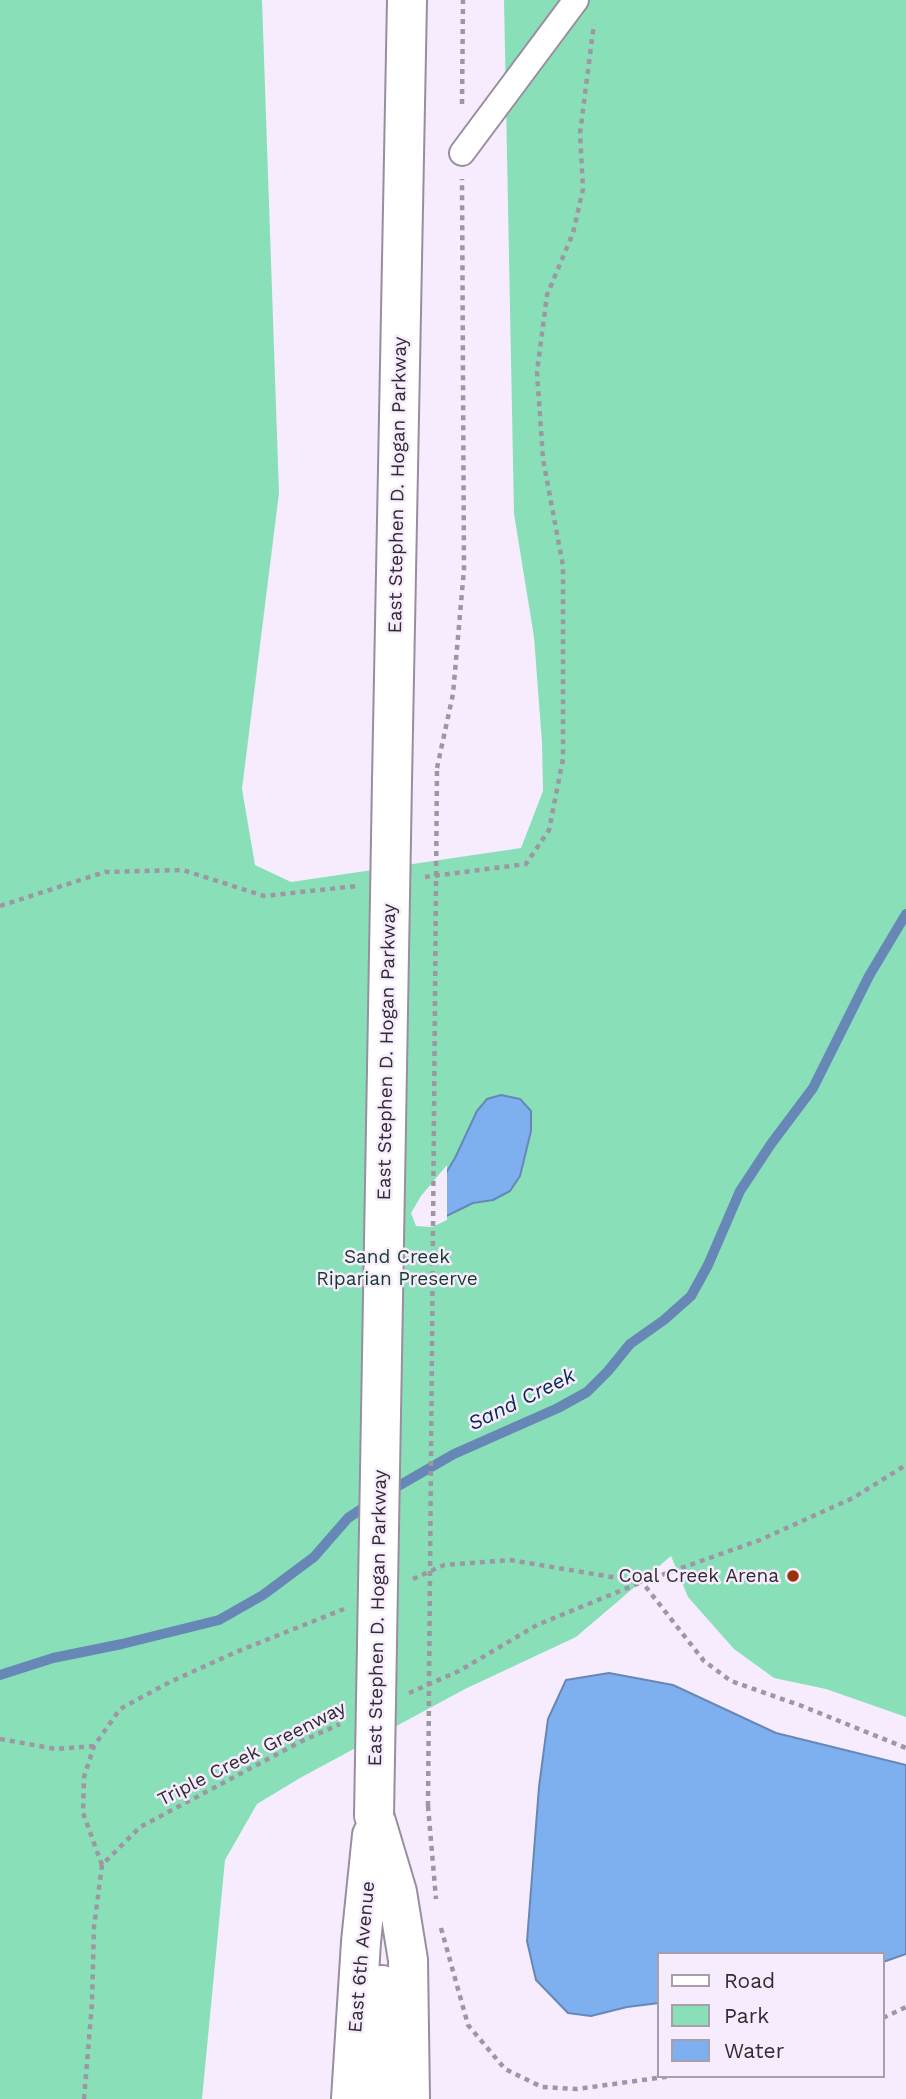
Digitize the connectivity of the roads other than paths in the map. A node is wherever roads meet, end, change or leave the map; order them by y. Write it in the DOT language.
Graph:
graph roads {
  1 [pos="407,0"];
  2 [pos="586,6"];
  3 [pos="462,153"];
  4 [pos="374,1815"];
  5 [pos="410,2056"];
  6 [pos="351,2099"];
  7 [pos="382,2099"];
  8 [pos="410,2099"];
  9 [pos="427,2099"];
  1 -- 4 [label="main road, East Stephen D. Hogan Parkway, bridge"];
  2 -- 3 [label="street"];
  4 -- 5 [label="main road, East Stephen D. Hogan Parkway"];
  4 -- 6 [label="main road, East 6th Avenue"];
  4 -- 7 [label="main road"];
  5 -- 8 [label="main road, East Stephen D. Hogan Parkway"];
  5 -- 9 [label="main road"];
}
